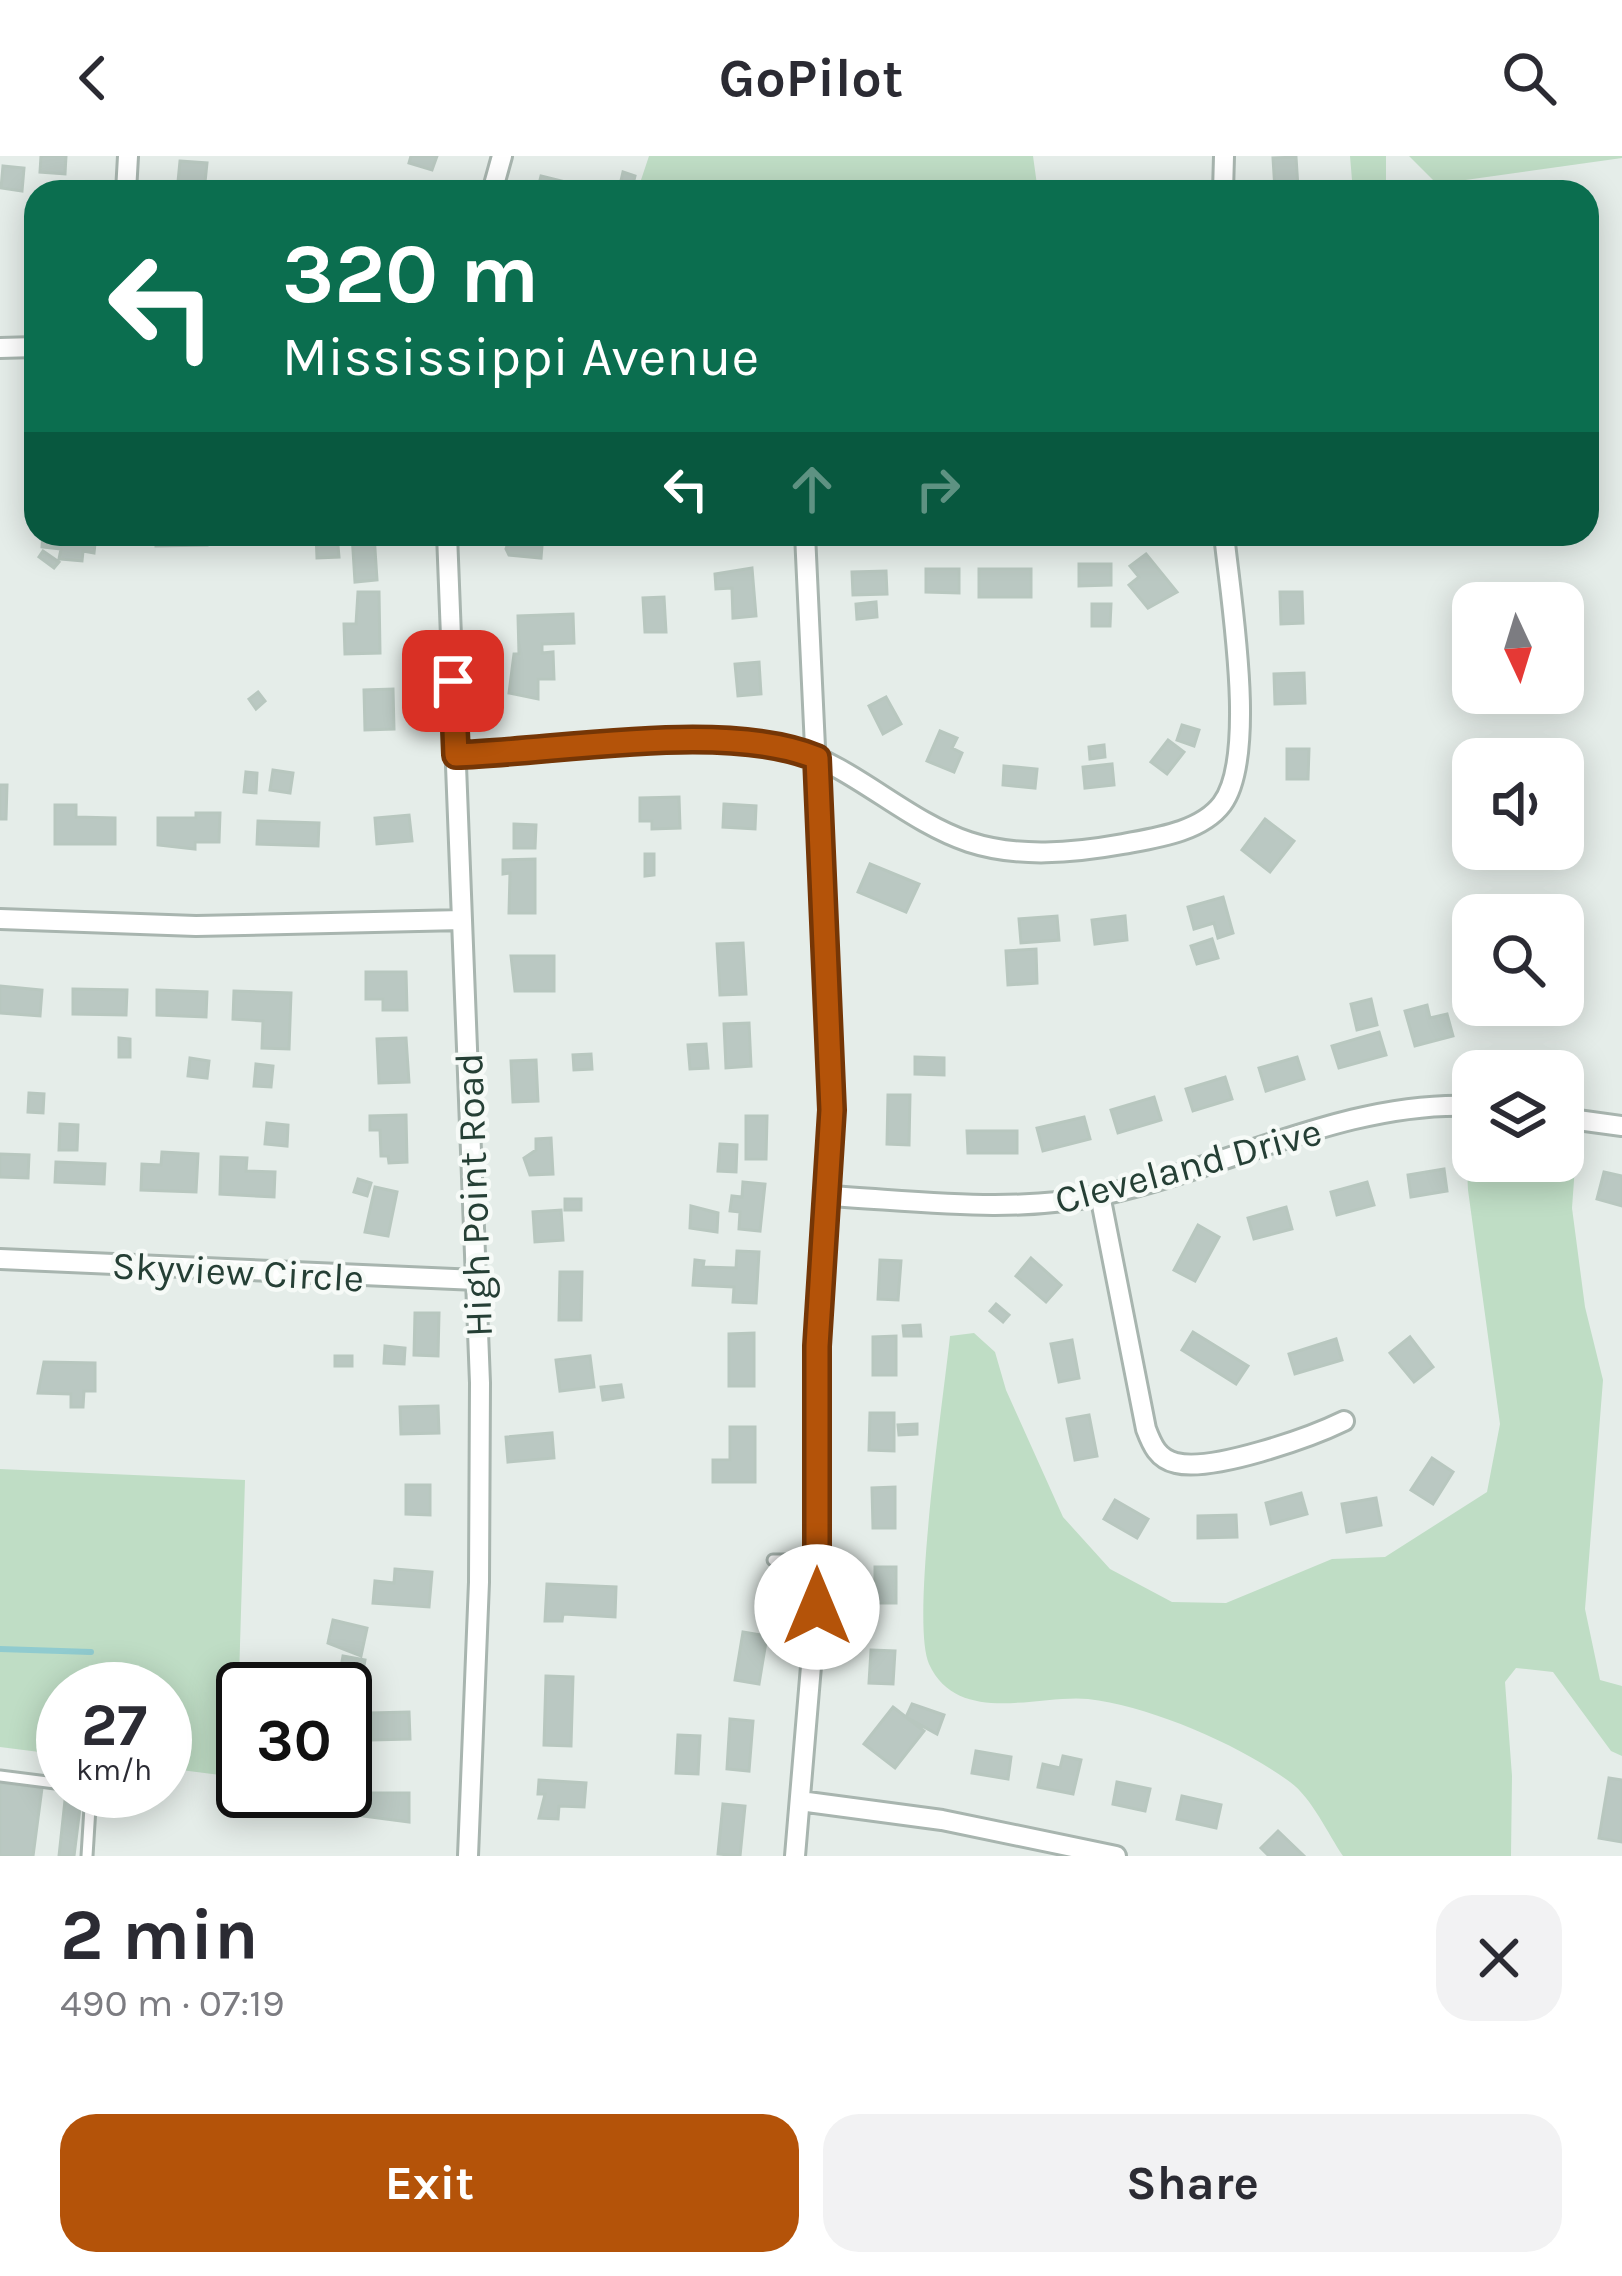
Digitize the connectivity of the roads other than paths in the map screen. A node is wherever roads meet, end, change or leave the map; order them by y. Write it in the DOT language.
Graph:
graph roads {
  1 [pos="447,546"];
  2 [pos="807,546"];
  3 [pos="1225,546"];
  4 [pos="456,755"];
  5 [pos="817,758"];
  6 [pos="0,919"];
  7 [pos="461,920"];
  8 [pos="1452,1106"];
  9 [pos="1584,1121"];
  10 [pos="1622,1126"];
  11 [pos="1100,1195"];
  12 [pos="830,1196"];
  13 [pos="0,1259"];
  14 [pos="477,1280"];
  15 [pos="1344,1421"];
  16 [pos="773,1560"];
  17 [pos="817,1560"];
  18 [pos="0,1776"];
  19 [pos="36,1781"];
  20 [pos="800,1801"];
  21 [pos="89,1818"];
  22 [pos="87,1856"];
  23 [pos="468,1856"];
  24 [pos="795,1856"];
  25 [pos="1116,1856"];
  1 -- 4 [label="street, High Point Road"];
  2 -- 5 [label="street"];
  3 -- 5 [label="street"];
  4 -- 5 [label="street"];
  4 -- 7 [label="street, High Point Road"];
  5 -- 12 [label="street"];
  6 -- 7 [label="street"];
  7 -- 14 [label="street, High Point Road"];
  8 -- 11 [label="street, Cleveland Drive"];
  9 -- 10 [label="street"];
  11 -- 12 [label="street, Cleveland Drive"];
  11 -- 15 [label="street"];
  12 -- 17 [label="street"];
  13 -- 14 [label="street, Skyview Circle"];
  14 -- 23 [label="street, High Point Road"];
  16 -- 17 [label="lane"];
  17 -- 20 [label="street"];
  18 -- 19 [label="lane"];
  20 -- 24 [label="street"];
  20 -- 25 [label="street"];
  21 -- 22 [label="lane"];
}
